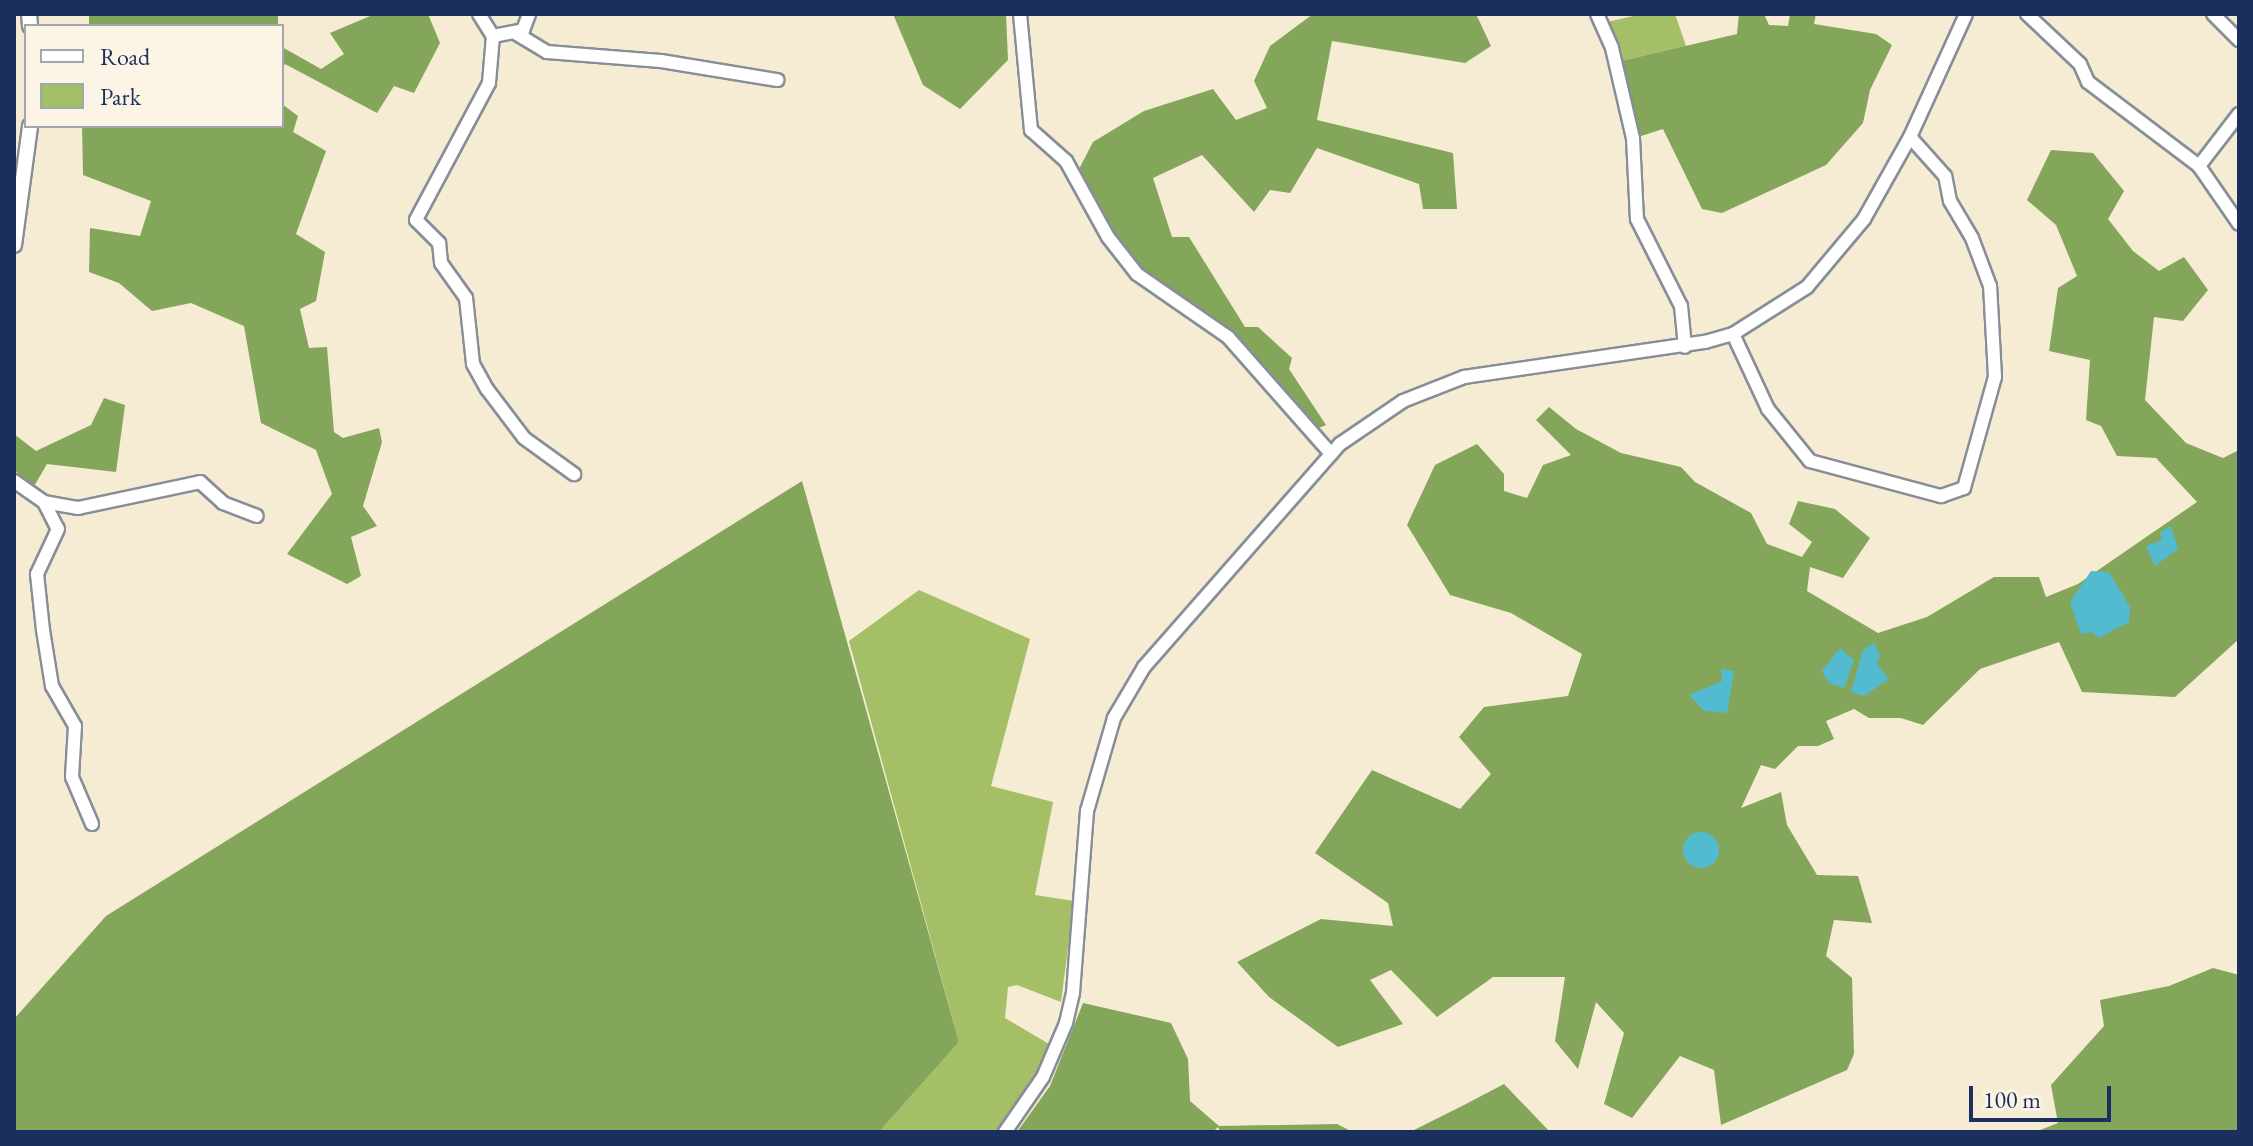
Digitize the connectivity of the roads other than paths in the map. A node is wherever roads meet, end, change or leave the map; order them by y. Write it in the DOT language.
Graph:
graph roads {
  1 [pos="479,14"];
  2 [pos="529,14"];
  3 [pos="1020,14"];
  4 [pos="1597,14"];
  5 [pos="1966,14"];
  6 [pos="2027,14"];
  7 [pos="2234,14"];
  8 [pos="2217,18"];
  9 [pos="517,34"];
  10 [pos="493,36"];
  11 [pos="2239,40"];
  12 [pos="777,80"];
  13 [pos="2239,114"];
  14 [pos="30,128"];
  15 [pos="1910,137"];
  16 [pos="2199,166"];
  17 [pos="2239,224"];
  18 [pos="14,245"];
  19 [pos="1733,334"];
  20 [pos="1685,347"];
  21 [pos="1331,454"];
  22 [pos="574,474"];
  23 [pos="14,481"];
  24 [pos="44,502"];
  25 [pos="257,516"];
  26 [pos="92,824"];
  27 [pos="1005,1132"];
  1 -- 10 [label="street"];
  2 -- 9 [label="street"];
  3 -- 21 [label="street"];
  4 -- 20 [label="street"];
  5 -- 15 [label="street"];
  6 -- 16 [label="street"];
  7 -- 8 [label="street"];
  8 -- 11 [label="street"];
  9 -- 10 [label="street"];
  9 -- 12 [label="street"];
  10 -- 22 [label="street"];
  13 -- 16 [label="street"];
  14 -- 18 [label="main road"];
  15 -- 19 [label="street"];
  15 -- 19 [label="street"];
  16 -- 17 [label="street"];
  19 -- 20 [label="street"];
  20 -- 21 [label="street"];
  21 -- 27 [label="street"];
  23 -- 24 [label="street"];
  24 -- 25 [label="street"];
  24 -- 26 [label="street"];
}
